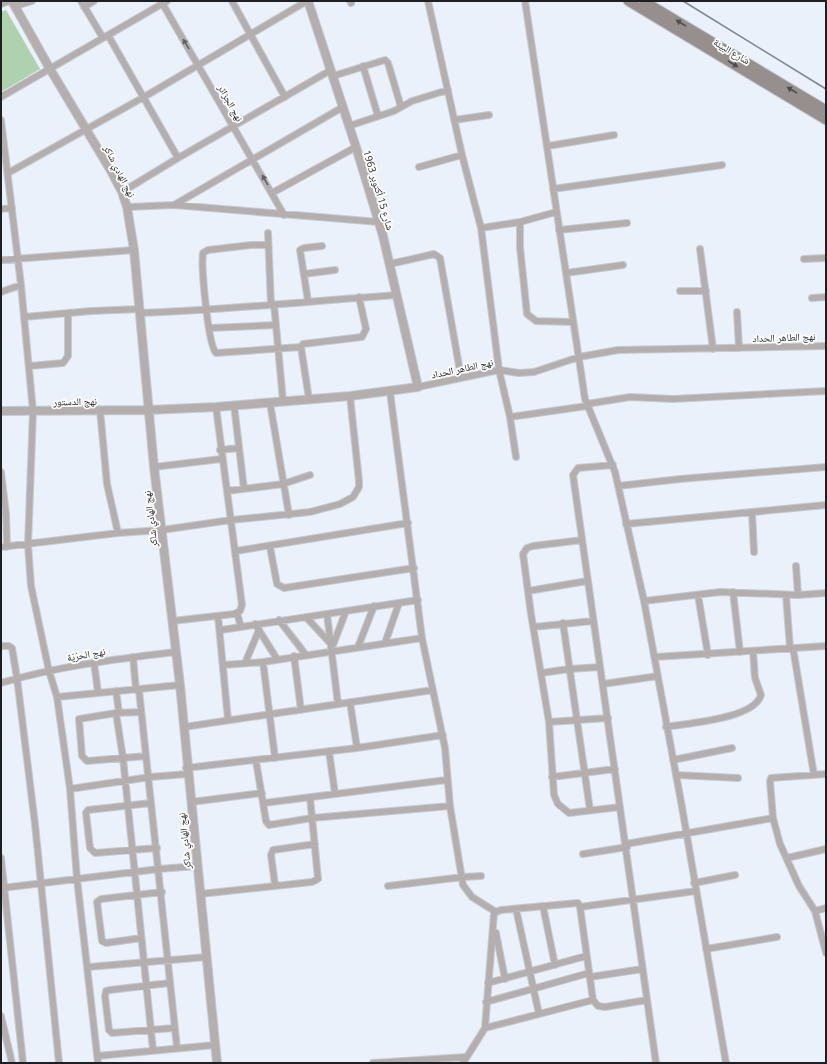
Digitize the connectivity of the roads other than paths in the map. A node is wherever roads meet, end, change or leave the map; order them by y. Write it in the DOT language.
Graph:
graph roads {
  1 [pos="32,1"];
  2 [pos="94,1"];
  3 [pos="232,1"];
  4 [pos="308,1"];
  5 [pos="428,1"];
  6 [pos="524,1"];
  7 [pos="628,1"];
  8 [pos="644,1"];
  9 [pos="164,2"];
  10 [pos="12,3"];
  11 [pos="1,4"];
  12 [pos="82,4"];
  13 [pos="663,17"];
  14 [pos="250,34"];
  15 [pos="106,37"];
  16 [pos="199,65"];
  17 [pos="363,66"];
  18 [pos="50,69"];
  19 [pos="332,73"];
  20 [pos="448,90"];
  21 [pos="1,97"];
  22 [pos="144,97"];
  23 [pos="285,97"];
  24 [pos="343,107"];
  25 [pos="401,107"];
  26 [pos="820,109"];
  27 [pos="489,115"];
  28 [pos="378,116"];
  29 [pos="1,120"];
  30 [pos="454,120"];
  31 [pos="826,120"];
  32 [pos="232,126"];
  33 [pos="349,126"];
  34 [pos="87,130"];
  35 [pos="614,135"];
  36 [pos="548,146"];
  37 [pos="356,147"];
  38 [pos="462,155"];
  39 [pos="4,158"];
  40 [pos="178,158"];
  41 [pos="253,160"];
  42 [pos="722,165"];
  43 [pos="419,167"];
  44 [pos="8,172"];
  45 [pos="553,189"];
  46 [pos="122,192"];
  47 [pos="272,193"];
  48 [pos="174,205"];
  49 [pos="127,207"];
  50 [pos="12,208"];
  51 [pos="1,209"];
  52 [pos="556,212"];
  53 [pos="284,215"];
  54 [pos="379,222"];
  55 [pos="520,222"];
  56 [pos="627,223"];
  57 [pos="481,228"];
  58 [pos="559,230"];
  59 [pos="268,233"];
  60 [pos="268,245"];
  61 [pos="322,246"];
  62 [pos="700,249"];
  63 [pos="134,250"];
  64 [pos="826,258"];
  65 [pos="18,259"];
  66 [pos="804,259"];
  67 [pos="1,260"];
  68 [pos="390,264"];
  69 [pos="623,265"];
  70 [pos="335,270"];
  71 [pos="566,273"];
  72 [pos="304,274"];
  73 [pos="21,285"];
  74 [pos="680,291"];
  75 [pos="706,291"];
  76 [pos="1,292"];
  77 [pos="397,295"];
  78 [pos="359,297"];
  79 [pos="826,297"];
  80 [pos="812,298"];
  81 [pos="308,301"];
  82 [pos="273,305"];
  83 [pos="140,311"];
  84 [pos="207,311"];
  85 [pos="737,312"];
  86 [pos="68,313"];
  87 [pos="24,317"];
  88 [pos="573,322"];
  89 [pos="276,325"];
  90 [pos="210,328"];
  91 [pos="826,346"];
  92 [pos="301,347"];
  93 [pos="278,348"];
  94 [pos="739,348"];
  95 [pos="713,349"];
  96 [pos="579,357"];
  97 [pos="30,366"];
  98 [pos="498,370"];
  99 [pos="461,378"];
  100 [pos="418,388"];
  101 [pos="826,391"];
  102 [pos="390,392"];
  103 [pos="350,396"];
  104 [pos="309,399"];
  105 [pos="283,401"];
  106 [pos="270,403"];
  107 [pos="587,405"];
  108 [pos="234,406"];
  109 [pos="216,407"];
  110 [pos="100,410"];
  111 [pos="149,410"];
  112 [pos="1,411"];
  113 [pos="33,411"];
  114 [pos="510,417"];
  115 [pos="239,448"];
  116 [pos="220,450"];
  117 [pos="516,457"];
  118 [pos="221,459"];
  119 [pos="613,465"];
  120 [pos="154,467"];
  121 [pos="826,467"];
  122 [pos="1,472"];
  123 [pos="310,475"];
  124 [pos="283,484"];
  125 [pos="618,486"];
  126 [pos="244,489"];
  127 [pos="227,491"];
  128 [pos="826,505"];
  129 [pos="752,512"];
  130 [pos="289,515"];
  131 [pos="231,520"];
  132 [pos="408,523"];
  133 [pos="626,524"];
  134 [pos="162,530"];
  135 [pos="118,533"];
  136 [pos="582,540"];
  137 [pos="28,544"];
  138 [pos="4,547"];
  139 [pos="270,547"];
  140 [pos="236,551"];
  141 [pos="754,552"];
  142 [pos="796,566"];
  143 [pos="414,568"];
  144 [pos="587,581"];
  145 [pos="528,591"];
  146 [pos="733,592"];
  147 [pos="826,593"];
  148 [pos="698,595"];
  149 [pos="786,595"];
  150 [pos="798,595"];
  151 [pos="418,600"];
  152 [pos="644,601"];
  153 [pos="399,602"];
  154 [pos="374,606"];
  155 [pos="346,611"];
  156 [pos="237,613"];
  157 [pos="327,614"];
  158 [pos="218,616"];
  159 [pos="306,617"];
  160 [pos="279,620"];
  161 [pos="172,621"];
  162 [pos="593,621"];
  163 [pos="563,623"];
  164 [pos="255,624"];
  165 [pos="241,627"];
  166 [pos="533,627"];
  167 [pos="221,630"];
  168 [pos="259,630"];
  169 [pos="422,638"];
  170 [pos="385,643"];
  171 [pos="1,646"];
  172 [pos="826,646"];
  173 [pos="332,647"];
  174 [pos="358,647"];
  175 [pos="792,648"];
  176 [pos="753,651"];
  177 [pos="175,652"];
  178 [pos="740,652"];
  179 [pos="708,654"];
  180 [pos="306,655"];
  181 [pos="294,656"];
  182 [pos="132,657"];
  183 [pos="655,657"];
  184 [pos="277,659"];
  185 [pos="263,662"];
  186 [pos="94,663"];
  187 [pos="245,663"];
  188 [pos="224,665"];
  189 [pos="600,667"];
  190 [pos="569,669"];
  191 [pos="49,670"];
  192 [pos="541,674"];
  193 [pos="658,676"];
  194 [pos="17,678"];
  195 [pos="1,683"];
  196 [pos="603,684"];
  197 [pos="180,685"];
  198 [pos="138,690"];
  199 [pos="433,690"];
  200 [pos="116,691"];
  201 [pos="98,692"];
  202 [pos="57,697"];
  203 [pos="350,702"];
  204 [pos="338,704"];
  205 [pos="301,710"];
  206 [pos="141,712"];
  207 [pos="117,713"];
  208 [pos="270,715"];
  209 [pos="608,718"];
  210 [pos="228,720"];
  211 [pos="549,722"];
  212 [pos="577,722"];
  213 [pos="184,727"];
  214 [pos="666,727"];
  215 [pos="443,735"];
  216 [pos="357,748"];
  217 [pos="732,748"];
  218 [pos="329,752"];
  219 [pos="146,756"];
  220 [pos="123,758"];
  221 [pos="275,758"];
  222 [pos="672,760"];
  223 [pos="256,761"];
  224 [pos="615,769"];
  225 [pos="187,771"];
  226 [pos="585,774"];
  227 [pos="826,774"];
  228 [pos="676,775"];
  229 [pos="814,775"];
  230 [pos="150,777"];
  231 [pos="552,777"];
  232 [pos="738,778"];
  233 [pos="446,780"];
  234 [pos="125,781"];
  235 [pos="70,789"];
  236 [pos="262,793"];
  237 [pos="335,794"];
  238 [pos="310,797"];
  239 [pos="190,802"];
  240 [pos="151,803"];
  241 [pos="264,803"];
  242 [pos="128,806"];
  243 [pos="450,806"];
  244 [pos="620,807"];
  245 [pos="590,810"];
  246 [pos="312,818"];
  247 [pos="773,818"];
  248 [pos="686,833"];
  249 [pos="315,844"];
  250 [pos="626,845"];
  251 [pos="157,848"];
  252 [pos="132,849"];
  253 [pos="826,849"];
  254 [pos="583,854"];
  255 [pos="1,858"];
  256 [pos="787,858"];
  257 [pos="197,866"];
  258 [pos="159,869"];
  259 [pos="134,873"];
  260 [pos="735,875"];
  261 [pos="481,876"];
  262 [pos="463,877"];
  263 [pos="77,879"];
  264 [pos="41,882"];
  265 [pos="694,883"];
  266 [pos="275,885"];
  267 [pos="388,886"];
  268 [pos="3,888"];
  269 [pos="696,891"];
  270 [pos="162,892"];
  271 [pos="200,894"];
  272 [pos="137,895"];
  273 [pos="632,900"];
  274 [pos="543,906"];
  275 [pos="580,907"];
  276 [pos="826,908"];
  277 [pos="516,909"];
  278 [pos="815,911"];
  279 [pos="496,912"];
  280 [pos="826,925"];
  281 [pos="819,926"];
  282 [pos="494,927"];
  283 [pos="777,936"];
  284 [pos="141,938"];
  285 [pos="706,949"];
  286 [pos="826,952"];
  287 [pos="586,956"];
  288 [pos="207,957"];
  289 [pos="167,960"];
  290 [pos="144,963"];
  291 [pos="554,965"];
  292 [pos="88,967"];
  293 [pos="642,969"];
  294 [pos="529,973"];
  295 [pos="589,975"];
  296 [pos="505,979"];
  297 [pos="169,983"];
  298 [pos="488,983"];
  299 [pos="146,986"];
  300 [pos="533,988"];
  301 [pos="593,1000"];
  302 [pos="647,1000"];
  303 [pos="486,1002"];
  304 [pos="539,1014"];
  305 [pos="1,1016"];
  306 [pos="174,1028"];
  307 [pos="485,1028"];
  308 [pos="150,1029"];
  309 [pos="3,1030"];
  310 [pos="215,1045"];
  311 [pos="177,1048"];
  312 [pos="153,1050"];
  313 [pos="97,1056"];
  314 [pos="465,1060"];
  315 [pos="12,1063"];
  316 [pos="23,1063"];
  317 [pos="59,1063"];
  318 [pos="98,1063"];
  319 [pos="217,1063"];
  320 [pos="373,1063"];
  321 [pos="656,1063"];
  322 [pos="726,1063"];
  1 -- 10 [label="street"];
  2 -- 12 [label="street"];
  3 -- 14 [label="street"];
  4 -- 14 [label="street"];
  4 -- 19 [label="street, شارع 15 أكتوبر 1963"];
  5 -- 20 [label="street"];
  6 -- 36 [label="street"];
  7 -- 13 [label="main road, شارع البيئة"];
  8 -- 13 [label="main road, شارع البيئة"];
  9 -- 15 [label="street"];
  16 -- 9 [label="street, نهج الجزائر, one-way"];
  10 -- 11 [label="street"];
  10 -- 18 [label="street, نهج الهادي شاكر"];
  12 -- 15 [label="street"];
  13 -- 26 [label="main road, شارع البيئة"];
  14 -- 16 [label="street"];
  14 -- 23 [label="street"];
  15 -- 18 [label="street"];
  15 -- 22 [label="street"];
  16 -- 22 [label="street"];
  16 -- 32 [label="street, نهج الجزائر"];
  17 -- 19 [label="street"];
  17 -- 25 [label="street"];
  17 -- 28 [label="street"];
  18 -- 21 [label="street"];
  18 -- 34 [label="street, نهج الهادي شاكر"];
  19 -- 23 [label="street"];
  19 -- 24 [label="street, شارع 15 أكتوبر 1963"];
  20 -- 25 [label="street"];
  20 -- 30 [label="street"];
  22 -- 34 [label="street"];
  22 -- 40 [label="street"];
  23 -- 32 [label="street"];
  24 -- 33 [label="street, شارع 15 أكتوبر 1963"];
  24 -- 41 [label="street"];
  25 -- 28 [label="street"];
  26 -- 31 [label="main road, شارع البيئة"];
  27 -- 30 [label="street"];
  28 -- 33 [label="street"];
  29 -- 39 [label="street"];
  30 -- 38 [label="street"];
  32 -- 40 [label="street"];
  32 -- 41 [label="street, نهج الجزائر"];
  33 -- 37 [label="street, شارع 15 أكتوبر 1963"];
  34 -- 44 [label="street"];
  34 -- 46 [label="street, نهج الهادي شاكر"];
  35 -- 36 [label="street"];
  36 -- 45 [label="street"];
  37 -- 47 [label="street"];
  37 -- 54 [label="street, شارع 15 أكتوبر 1963"];
  38 -- 43 [label="street"];
  38 -- 57 [label="street"];
  39 -- 44 [label="street"];
  40 -- 46 [label="street"];
  47 -- 41 [label="street, نهج الجزائر, one-way"];
  41 -- 48 [label="street"];
  42 -- 45 [label="street"];
  44 -- 50 [label="street"];
  45 -- 52 [label="street"];
  46 -- 49 [label="street, نهج الهادي شاكر"];
  47 -- 53 [label="street, نهج الجزائر"];
  48 -- 49 [label="street"];
  48 -- 53 [label="street"];
  49 -- 63 [label="street, نهج الهادي شاكر"];
  50 -- 51 [label="street"];
  50 -- 65 [label="street"];
  52 -- 55 [label="street"];
  52 -- 58 [label="street"];
  53 -- 54 [label="street"];
  54 -- 68 [label="street, شارع 15 أكتوبر 1963"];
  55 -- 57 [label="street"];
  55 -- 88 [label="street"];
  56 -- 58 [label="street"];
  57 -- 98 [label="street"];
  58 -- 71 [label="street"];
  59 -- 60 [label="street"];
  60 -- 82 [label="street"];
  60 -- 84 [label="street"];
  61 -- 72 [label="street"];
  62 -- 75 [label="street"];
  63 -- 65 [label="street"];
  63 -- 83 [label="street, نهج الهادي شاكر"];
  64 -- 66 [label="street"];
  65 -- 67 [label="street"];
  65 -- 73 [label="street"];
  68 -- 77 [label="street, شارع 15 أكتوبر 1963"];
  68 -- 99 [label="street"];
  69 -- 71 [label="street"];
  70 -- 72 [label="street"];
  71 -- 88 [label="street"];
  72 -- 81 [label="street"];
  73 -- 76 [label="street"];
  73 -- 87 [label="street"];
  74 -- 75 [label="street"];
  75 -- 95 [label="street"];
  77 -- 78 [label="street"];
  77 -- 100 [label="street, شارع 15 أكتوبر 1963"];
  78 -- 81 [label="street"];
  78 -- 92 [label="street"];
  79 -- 80 [label="street"];
  81 -- 82 [label="street"];
  82 -- 84 [label="street"];
  82 -- 89 [label="street"];
  83 -- 84 [label="street"];
  83 -- 86 [label="street"];
  83 -- 111 [label="street, نهج الهادي شاكر"];
  84 -- 90 [label="street"];
  85 -- 94 [label="street"];
  86 -- 87 [label="street"];
  86 -- 97 [label="street"];
  87 -- 97 [label="street"];
  88 -- 96 [label="street"];
  89 -- 90 [label="street"];
  89 -- 93 [label="street"];
  90 -- 93 [label="street"];
  91 -- 94 [label="street, نهج الطاهر الحداد"];
  92 -- 93 [label="street"];
  92 -- 104 [label="street"];
  93 -- 105 [label="street"];
  94 -- 95 [label="street, نهج الطاهر الحداد"];
  95 -- 96 [label="street, نهج الطاهر الحداد"];
  96 -- 98 [label="street, نهج الطاهر الحداد"];
  96 -- 107 [label="street"];
  97 -- 113 [label="street"];
  98 -- 99 [label="street, نهج الطاهر الحداد"];
  98 -- 114 [label="street"];
  99 -- 100 [label="street, نهج الطاهر الحداد"];
  100 -- 102 [label="street, نهج الطاهر الحداد"];
  101 -- 107 [label="street"];
  102 -- 103 [label="street, نهج الطاهر الحداد"];
  102 -- 132 [label="street"];
  103 -- 104 [label="street, نهج الطاهر الحداد"];
  103 -- 130 [label="street"];
  104 -- 105 [label="street, نهج الطاهر الحداد"];
  105 -- 106 [label="street, نهج الطاهر الحداد"];
  106 -- 108 [label="street, نهج الطاهر الحداد"];
  106 -- 124 [label="street"];
  107 -- 114 [label="street"];
  107 -- 119 [label="street"];
  108 -- 109 [label="street, نهج الطاهر الحداد"];
  108 -- 115 [label="street"];
  109 -- 111 [label="street, نهج الطاهر الحداد"];
  109 -- 116 [label="street"];
  110 -- 111 [label="street, نهج الدستور"];
  110 -- 113 [label="street, نهج الدستور"];
  110 -- 135 [label="street"];
  111 -- 120 [label="street, نهج الهادي شاكر"];
  112 -- 113 [label="street, نهج الدستور"];
  113 -- 137 [label="street"];
  114 -- 117 [label="street"];
  115 -- 116 [label="street"];
  115 -- 126 [label="street"];
  116 -- 118 [label="street"];
  118 -- 120 [label="street"];
  118 -- 127 [label="street"];
  119 -- 125 [label="street"];
  119 -- 136 [label="street"];
  120 -- 134 [label="street, نهج الهادي شاكر"];
  121 -- 125 [label="street"];
  122 -- 138 [label="street"];
  123 -- 124 [label="street"];
  124 -- 126 [label="street"];
  124 -- 130 [label="street"];
  125 -- 133 [label="street"];
  126 -- 127 [label="street"];
  127 -- 131 [label="street"];
  128 -- 129 [label="street"];
  129 -- 133 [label="street"];
  129 -- 141 [label="street"];
  130 -- 131 [label="street"];
  131 -- 134 [label="street"];
  131 -- 140 [label="street"];
  132 -- 139 [label="street"];
  132 -- 143 [label="street"];
  133 -- 152 [label="street"];
  134 -- 135 [label="street"];
  134 -- 161 [label="street, نهج الهادي شاكر"];
  135 -- 137 [label="street"];
  136 -- 144 [label="street"];
  136 -- 145 [label="street"];
  137 -- 138 [label="street"];
  137 -- 191 [label="street"];
  139 -- 140 [label="street"];
  139 -- 143 [label="street"];
  140 -- 156 [label="street"];
  142 -- 150 [label="street"];
  143 -- 151 [label="street"];
  144 -- 145 [label="street"];
  144 -- 162 [label="street"];
  145 -- 166 [label="street"];
  146 -- 148 [label="street"];
  146 -- 149 [label="street"];
  146 -- 178 [label="street"];
  147 -- 150 [label="street"];
  148 -- 152 [label="street"];
  148 -- 179 [label="street"];
  149 -- 150 [label="street"];
  149 -- 175 [label="street"];
  151 -- 153 [label="street"];
  151 -- 169 [label="street"];
  152 -- 183 [label="street"];
  153 -- 154 [label="street"];
  153 -- 170 [label="street"];
  154 -- 155 [label="street"];
  154 -- 174 [label="street"];
  155 -- 157 [label="street"];
  155 -- 173 [label="street"];
  156 -- 158 [label="street"];
  156 -- 165 [label="street"];
  157 -- 159 [label="street"];
  157 -- 173 [label="street"];
  158 -- 161 [label="street"];
  158 -- 167 [label="street"];
  159 -- 160 [label="street"];
  159 -- 173 [label="street"];
  160 -- 164 [label="street"];
  160 -- 180 [label="street"];
  161 -- 177 [label="street, نهج الهادي شاكر"];
  162 -- 163 [label="street"];
  162 -- 189 [label="street"];
  163 -- 166 [label="street"];
  163 -- 190 [label="street"];
  164 -- 165 [label="street"];
  164 -- 168 [label="street"];
  165 -- 167 [label="street"];
  166 -- 192 [label="street"];
  167 -- 188 [label="street"];
  168 -- 184 [label="street"];
  168 -- 187 [label="street"];
  169 -- 170 [label="street"];
  169 -- 199 [label="street"];
  170 -- 174 [label="street"];
  171 -- 194 [label="street"];
  172 -- 175 [label="street"];
  173 -- 174 [label="street"];
  173 -- 180 [label="street"];
  173 -- 204 [label="street"];
  175 -- 176 [label="street"];
  175 -- 229 [label="street"];
  176 -- 178 [label="street"];
  176 -- 214 [label="street"];
  177 -- 182 [label="street, نهج الحرّيّة"];
  177 -- 197 [label="street, نهج الهادي شاكر"];
  178 -- 179 [label="street"];
  179 -- 183 [label="street"];
  180 -- 181 [label="street"];
  181 -- 184 [label="street"];
  181 -- 205 [label="street"];
  182 -- 186 [label="street, نهج الحرّيّة"];
  182 -- 198 [label="street"];
  183 -- 193 [label="street"];
  184 -- 185 [label="street"];
  185 -- 187 [label="street"];
  185 -- 208 [label="street"];
  186 -- 191 [label="street, نهج الحرّيّة"];
  186 -- 201 [label="street"];
  187 -- 188 [label="street"];
  188 -- 210 [label="street"];
  189 -- 190 [label="street"];
  189 -- 196 [label="street"];
  190 -- 192 [label="street"];
  190 -- 212 [label="street"];
  191 -- 194 [label="street, نهج الحرّيّة"];
  191 -- 202 [label="street"];
  192 -- 211 [label="street"];
  193 -- 196 [label="street"];
  193 -- 214 [label="street"];
  194 -- 195 [label="street, نهج الحرّيّة"];
  194 -- 264 [label="street"];
  196 -- 209 [label="street"];
  197 -- 198 [label="street"];
  197 -- 213 [label="street, نهج الهادي شاكر"];
  198 -- 200 [label="street"];
  198 -- 206 [label="street"];
  199 -- 203 [label="street"];
  199 -- 215 [label="street"];
  200 -- 201 [label="street"];
  200 -- 207 [label="street"];
  201 -- 202 [label="street"];
  202 -- 235 [label="street"];
  203 -- 204 [label="street"];
  203 -- 216 [label="street"];
  204 -- 205 [label="street"];
  205 -- 208 [label="street"];
  206 -- 207 [label="street"];
  206 -- 219 [label="street"];
  207 -- 220 [label="street"];
  207 -- 220 [label="street"];
  208 -- 210 [label="street"];
  208 -- 221 [label="street"];
  209 -- 212 [label="street"];
  209 -- 224 [label="street"];
  210 -- 213 [label="street"];
  211 -- 212 [label="street"];
  211 -- 231 [label="street"];
  212 -- 226 [label="street"];
  213 -- 225 [label="street, نهج الهادي شاكر"];
  214 -- 222 [label="street"];
  215 -- 216 [label="street"];
  215 -- 233 [label="street"];
  216 -- 218 [label="street"];
  217 -- 222 [label="street"];
  218 -- 221 [label="street"];
  218 -- 237 [label="street"];
  219 -- 220 [label="street"];
  219 -- 230 [label="street"];
  220 -- 234 [label="street"];
  221 -- 223 [label="street"];
  222 -- 228 [label="street"];
  223 -- 225 [label="street"];
  223 -- 236 [label="street"];
  224 -- 226 [label="street"];
  224 -- 244 [label="street"];
  225 -- 230 [label="street"];
  225 -- 239 [label="street, نهج الهادي شاكر"];
  226 -- 231 [label="street"];
  226 -- 245 [label="street"];
  227 -- 229 [label="street"];
  228 -- 232 [label="street"];
  228 -- 248 [label="street"];
  229 -- 247 [label="street"];
  230 -- 234 [label="street"];
  230 -- 240 [label="street"];
  231 -- 245 [label="street"];
  233 -- 237 [label="street"];
  233 -- 243 [label="street"];
  234 -- 235 [label="street"];
  234 -- 242 [label="street"];
  235 -- 263 [label="street"];
  236 -- 239 [label="street"];
  236 -- 241 [label="street"];
  237 -- 238 [label="street"];
  238 -- 241 [label="street"];
  238 -- 246 [label="street"];
  239 -- 257 [label="street, نهج الهادي شاكر"];
  240 -- 242 [label="street"];
  240 -- 251 [label="street"];
  241 -- 246 [label="street"];
  242 -- 252 [label="street"];
  242 -- 252 [label="street"];
  243 -- 246 [label="street"];
  243 -- 262 [label="street"];
  244 -- 245 [label="street"];
  244 -- 250 [label="street"];
  246 -- 249 [label="street"];
  247 -- 248 [label="street"];
  247 -- 256 [label="street"];
  248 -- 250 [label="street"];
  248 -- 265 [label="street"];
  249 -- 266 [label="street"];
  249 -- 266 [label="street"];
  250 -- 254 [label="street"];
  250 -- 273 [label="street"];
  251 -- 252 [label="street"];
  251 -- 258 [label="street"];
  252 -- 259 [label="street"];
  253 -- 256 [label="street"];
  255 -- 268 [label="street"];
  256 -- 278 [label="street"];
  257 -- 258 [label="street"];
  257 -- 271 [label="street, نهج الهادي شاكر"];
  258 -- 259 [label="street"];
  258 -- 270 [label="street"];
  259 -- 263 [label="street"];
  259 -- 272 [label="street"];
  260 -- 265 [label="street"];
  261 -- 262 [label="street"];
  262 -- 267 [label="street"];
  262 -- 279 [label="street"];
  263 -- 264 [label="street"];
  263 -- 292 [label="street"];
  264 -- 268 [label="street"];
  264 -- 317 [label="street"];
  265 -- 269 [label="street"];
  266 -- 271 [label="street"];
  268 -- 316 [label="street"];
  269 -- 273 [label="street"];
  269 -- 285 [label="street"];
  270 -- 272 [label="street"];
  270 -- 289 [label="street"];
  271 -- 288 [label="street, نهج الهادي شاكر"];
  272 -- 284 [label="street"];
  272 -- 284 [label="street"];
  273 -- 275 [label="street"];
  273 -- 293 [label="street"];
  274 -- 275 [label="street"];
  274 -- 277 [label="street"];
  274 -- 291 [label="street"];
  275 -- 287 [label="street"];
  276 -- 278 [label="street"];
  277 -- 279 [label="street"];
  277 -- 294 [label="street"];
  278 -- 281 [label="street"];
  279 -- 282 [label="street"];
  280 -- 281 [label="street"];
  281 -- 286 [label="street"];
  282 -- 296 [label="street"];
  282 -- 298 [label="street"];
  283 -- 285 [label="street"];
  284 -- 290 [label="street"];
  285 -- 322 [label="street"];
  287 -- 291 [label="street"];
  287 -- 295 [label="street"];
  288 -- 289 [label="street"];
  288 -- 310 [label="street, نهج الهادي شاكر"];
  289 -- 290 [label="street"];
  289 -- 297 [label="street"];
  290 -- 292 [label="street"];
  290 -- 299 [label="street"];
  291 -- 294 [label="street"];
  292 -- 313 [label="street"];
  293 -- 295 [label="street"];
  293 -- 302 [label="street"];
  294 -- 296 [label="street"];
  294 -- 300 [label="street"];
  295 -- 300 [label="street"];
  295 -- 301 [label="street"];
  296 -- 298 [label="street"];
  297 -- 299 [label="street"];
  297 -- 306 [label="street"];
  298 -- 303 [label="street"];
  299 -- 308 [label="street"];
  299 -- 308 [label="street"];
  300 -- 303 [label="street"];
  300 -- 304 [label="street"];
  301 -- 302 [label="street"];
  301 -- 304 [label="street"];
  302 -- 321 [label="street"];
  303 -- 307 [label="street"];
  304 -- 307 [label="street"];
  305 -- 309 [label="street"];
  306 -- 308 [label="street"];
  306 -- 311 [label="street"];
  307 -- 314 [label="street"];
  308 -- 312 [label="street"];
  309 -- 315 [label="street"];
  310 -- 311 [label="street"];
  310 -- 319 [label="street, نهج الهادي شاكر"];
  311 -- 312 [label="street"];
  312 -- 313 [label="street"];
  313 -- 318 [label="street"];
  314 -- 320 [label="street"];
}
